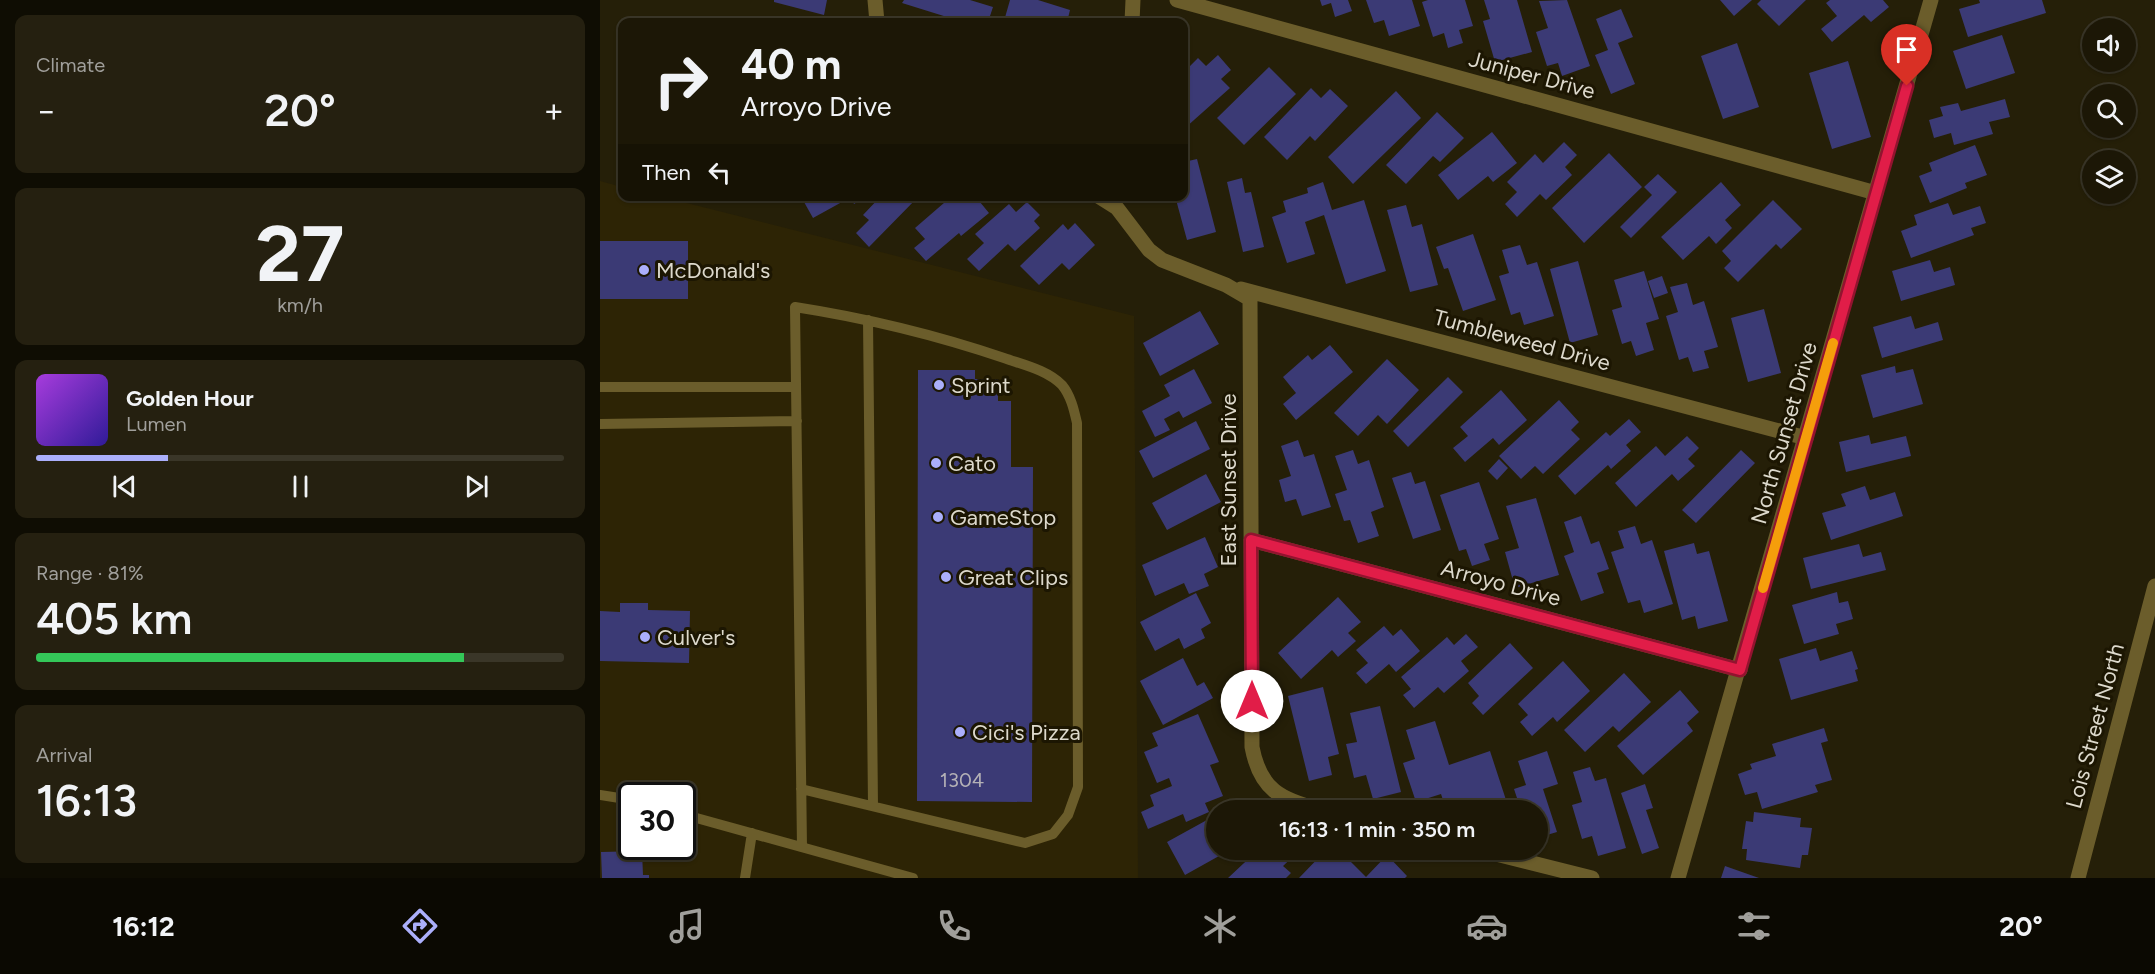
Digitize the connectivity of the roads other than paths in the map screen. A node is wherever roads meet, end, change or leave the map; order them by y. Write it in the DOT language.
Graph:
graph roads {
  1 [pos="874,0"];
  2 [pos="1133,0"];
  3 [pos="1177,0"];
  4 [pos="1931,0"];
  5 [pos="876,18"];
  6 [pos="1132,18"];
  7 [pos="1876,193"];
  8 [pos="1109,201"];
  9 [pos="1226,285"];
  10 [pos="868,320"];
  11 [pos="600,387"];
  12 [pos="796,387"];
  13 [pos="797,421"];
  14 [pos="600,424"];
  15 [pos="1806,438"];
  16 [pos="1251,540"];
  17 [pos="2155,586"];
  18 [pos="1740,670"];
  19 [pos="801,789"];
  20 [pos="600,795"];
  21 [pos="618,798"];
  22 [pos="1288,800"];
  23 [pos="873,806"];
  24 [pos="696,818"];
  25 [pos="752,833"];
  26 [pos="802,847"];
  27 [pos="1520,860"];
  28 [pos="745,878"];
  29 [pos="913,878"];
  30 [pos="1592,878"];
  31 [pos="1679,878"];
  32 [pos="2078,878"];
  1 -- 5 [label="street"];
  2 -- 6 [label="street"];
  3 -- 7 [label="street, Juniper Drive"];
  4 -- 7 [label="street, North Sunset Drive"];
  7 -- 15 [label="street, North Sunset Drive"];
  8 -- 9 [label="street, East Sunset Drive"];
  9 -- 15 [label="street, Tumbleweed Drive"];
  9 -- 16 [label="street, East Sunset Drive"];
  10 -- 12 [label="lane"];
  10 -- 23 [label="lane"];
  10 -- 23 [label="lane"];
  11 -- 12 [label="lane"];
  12 -- 13 [label="lane"];
  13 -- 14 [label="lane"];
  13 -- 19 [label="lane"];
  15 -- 18 [label="street, North Sunset Drive"];
  16 -- 18 [label="street, Arroyo Drive"];
  16 -- 22 [label="street, East Sunset Drive"];
  17 -- 32 [label="street, Lois Street North"];
  18 -- 31 [label="street, North Sunset Drive"];
  19 -- 23 [label="lane"];
  19 -- 26 [label="lane"];
  20 -- 21 [label="lane"];
  24 -- 25 [label="lane"];
  25 -- 26 [label="lane"];
  25 -- 28 [label="lane"];
  26 -- 29 [label="lane"];
  27 -- 30 [label="street"];
}
